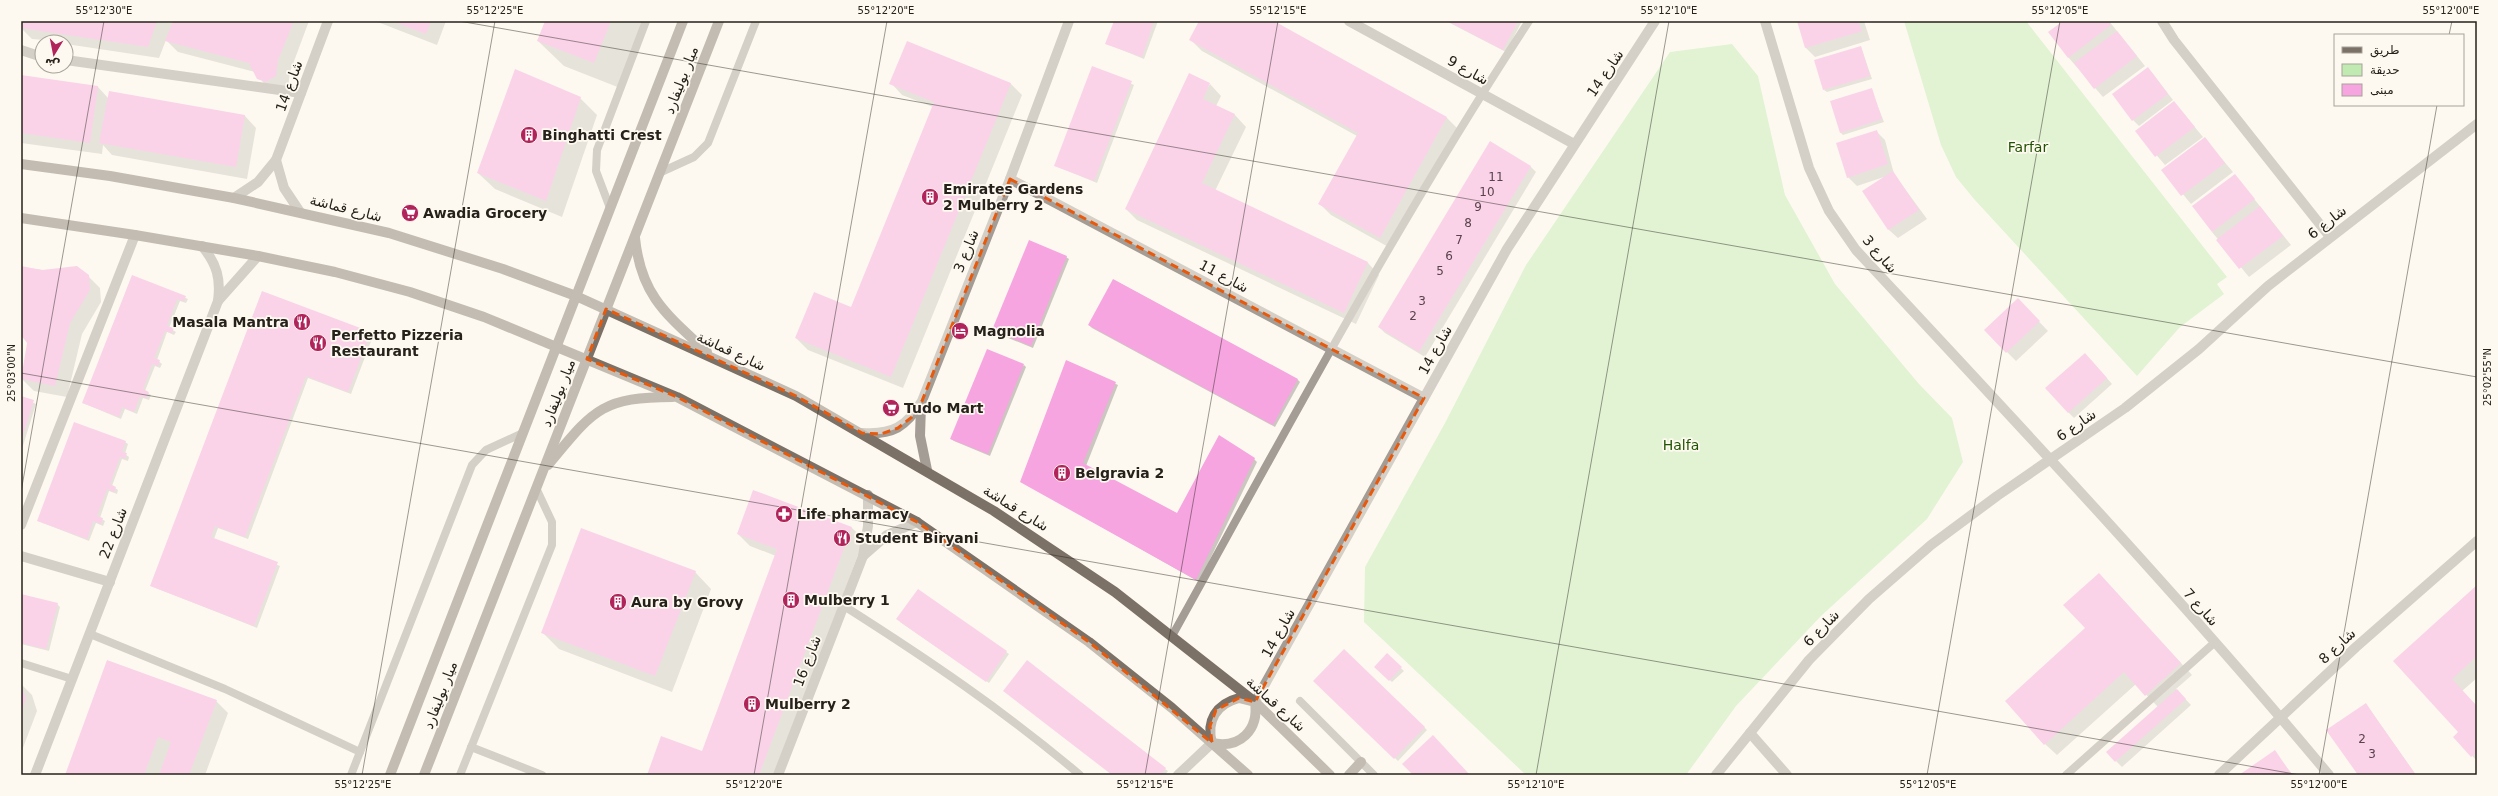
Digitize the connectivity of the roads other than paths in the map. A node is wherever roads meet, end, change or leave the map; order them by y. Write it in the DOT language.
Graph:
graph roads {
  1 [pos="328,21"];
  2 [pos="646,21"];
  3 [pos="683,21"];
  4 [pos="719,21"];
  5 [pos="756,21"];
  6 [pos="1069,21"];
  7 [pos="1349,21"];
  8 [pos="1529,21"];
  9 [pos="1655,21"];
  10 [pos="1765,21"];
  11 [pos="2162,21"];
  12 [pos="21,50"];
  13 [pos="34,54"];
  14 [pos="74,61"];
  15 [pos="301,93"];
  16 [pos="1482,93"];
  17 [pos="2477,124"];
  18 [pos="1574,144"];
  19 [pos="276,160"];
  20 [pos="21,164"];
  21 [pos="659,173"];
  22 [pos="1010,179"];
  23 [pos="234,198"];
  24 [pos="610,208"];
  25 [pos="300,212"];
  26 [pos="21,218"];
  27 [pos="135,235"];
  28 [pos="635,236"];
  29 [pos="2330,237"];
  30 [pos="202,246"];
  31 [pos="258,256"];
  32 [pos="576,296"];
  33 [pos="218,301"];
  34 [pos="606,309"];
  35 [pos="557,346"];
  36 [pos="1332,349"];
  37 [pos="587,359"];
  38 [pos="715,359"];
  39 [pos="677,396"];
  40 [pos="1424,398"];
  41 [pos="922,401"];
  42 [pos="523,433"];
  43 [pos="862,433"];
  44 [pos="2050,460"];
  45 [pos="927,470"];
  46 [pos="542,473"];
  47 [pos="536,488"];
  48 [pos="868,495"];
  49 [pos="917,522"];
  50 [pos="21,525"];
  51 [pos="2477,542"];
  52 [pos="21,556"];
  53 [pos="863,556"];
  54 [pos="110,582"];
  55 [pos="844,606"];
  56 [pos="90,634"];
  57 [pos="1172,636"];
  58 [pos="2214,643"];
  59 [pos="21,663"];
  60 [pos="72,679"];
  61 [pos="1300,701"];
  62 [pos="1256,702"];
  63 [pos="2281,717"];
  64 [pos="1750,733"];
  65 [pos="1212,743"];
  66 [pos="471,747"];
  67 [pos="360,752"];
  68 [pos="1361,762"];
  69 [pos="35,775"];
  70 [pos="351,775"];
  71 [pos="390,775"];
  72 [pos="424,775"];
  73 [pos="460,775"];
  74 [pos="542,775"];
  75 [pos="778,775"];
  76 [pos="1080,775"];
  77 [pos="1178,775"];
  78 [pos="1248,775"];
  79 [pos="1330,775"];
  80 [pos="1349,775"];
  81 [pos="1374,775"];
  82 [pos="1716,775"];
  83 [pos="1787,775"];
  84 [pos="2066,775"];
  85 [pos="2219,775"];
  86 [pos="2329,775"];
  1 -- 15 [label="street, شارع 14"];
  2 -- 24 [label="lane"];
  3 -- 24 [label="street, ميار بوليفارد"];
  4 -- 21 [label="street, ميار بوليفارد"];
  5 -- 21 [label="lane"];
  6 -- 22 [label="street, شارع 3"];
  7 -- 16 [label="street, شارع 9"];
  8 -- 16 [label="lane"];
  9 -- 18 [label="street, شارع 14"];
  10 -- 44 [label="street, شارع 3"];
  11 -- 29 [label="street"];
  12 -- 13 [label="street"];
  14 -- 15 [label="street"];
  15 -- 19 [label="street, شارع 14"];
  16 -- 18 [label="street, شارع 9"];
  16 -- 36 [label="lane"];
  17 -- 29 [label="street, شارع 6"];
  18 -- 40 [label="street, شارع 14"];
  19 -- 23 [label="street, شارع 14"];
  19 -- 25 [label="street"];
  20 -- 23 [label="street, شارع قماشة"];
  21 -- 28 [label="street, ميار بوليفارد"];
  22 -- 36 [label="street, شارع 11"];
  22 -- 41 [label="street, شارع 3"];
  23 -- 25 [label="street, شارع قماشة"];
  24 -- 32 [label="street, ميار بوليفارد"];
  25 -- 32 [label="street, شارع قماشة"];
  26 -- 27 [label="street"];
  27 -- 30 [label="street"];
  27 -- 50 [label="street"];
  28 -- 34 [label="street, ميار بوليفارد"];
  28 -- 38 [label="street"];
  29 -- 44 [label="street, شارع 6"];
  30 -- 31 [label="street"];
  30 -- 33 [label="street, شارع 22"];
  31 -- 33 [label="street, شارع 22"];
  31 -- 35 [label="street"];
  32 -- 34 [label="street, شارع قماشة"];
  32 -- 35 [label="street, ميار بوليفارد"];
  33 -- 54 [label="street, شارع 22"];
  34 -- 37 [label="street, ميار بوليفارد"];
  34 -- 38 [label="street, شارع قماشة"];
  35 -- 37 [label="street"];
  35 -- 42 [label="street, ميار بوليفارد"];
  36 -- 40 [label="street, شارع 11"];
  36 -- 57 [label="lane"];
  37 -- 39 [label="street"];
  37 -- 46 [label="street, ميار بوليفارد"];
  38 -- 43 [label="street, شارع قماشة"];
  39 -- 46 [label="street"];
  39 -- 48 [label="street"];
  40 -- 62 [label="street, شارع 14"];
  41 -- 43 [label="street, شارع 3"];
  41 -- 45 [label="street, شارع 3"];
  42 -- 67 [label="lane"];
  42 -- 71 [label="street, ميار بوليفارد"];
  43 -- 45 [label="street, شارع قماشة"];
  44 -- 58 [label="street, شارع 7"];
  44 -- 64 [label="street, شارع 6"];
  45 -- 57 [label="street, شارع قماشة"];
  46 -- 47 [label="street, ميار بوليفارد"];
  47 -- 66 [label="lane"];
  47 -- 72 [label="street, ميار بوليفارد"];
  48 -- 49 [label="street"];
  48 -- 53 [label="street, شارع 16"];
  49 -- 53 [label="street, شارع 16"];
  49 -- 65 [label="street"];
  51 -- 63 [label="street, شارع 8"];
  52 -- 54 [label="street"];
  53 -- 55 [label="street, شارع 16"];
  54 -- 56 [label="street, شارع 22"];
  55 -- 75 [label="street, شارع 16"];
  55 -- 76 [label="lane"];
  56 -- 60 [label="street, شارع 22"];
  56 -- 67 [label="lane"];
  57 -- 62 [label="street, شارع قماشة"];
  58 -- 63 [label="street, شارع 7"];
  58 -- 84 [label="lane"];
  59 -- 60 [label="lane"];
  60 -- 69 [label="street, شارع 22"];
  61 -- 68 [label="lane"];
  62 -- 65 [label="street"];
  62 -- 65 [label="street"];
  62 -- 79 [label="street, شارع قماشة"];
  63 -- 85 [label="street, شارع 8"];
  63 -- 86 [label="street, شارع 7"];
  64 -- 82 [label="street, شارع 6"];
  64 -- 83 [label="street"];
  65 -- 77 [label="street"];
  65 -- 78 [label="street"];
  66 -- 73 [label="lane"];
  66 -- 74 [label="lane"];
  67 -- 70 [label="lane"];
  68 -- 80 [label="street"];
  68 -- 81 [label="lane"];
}
